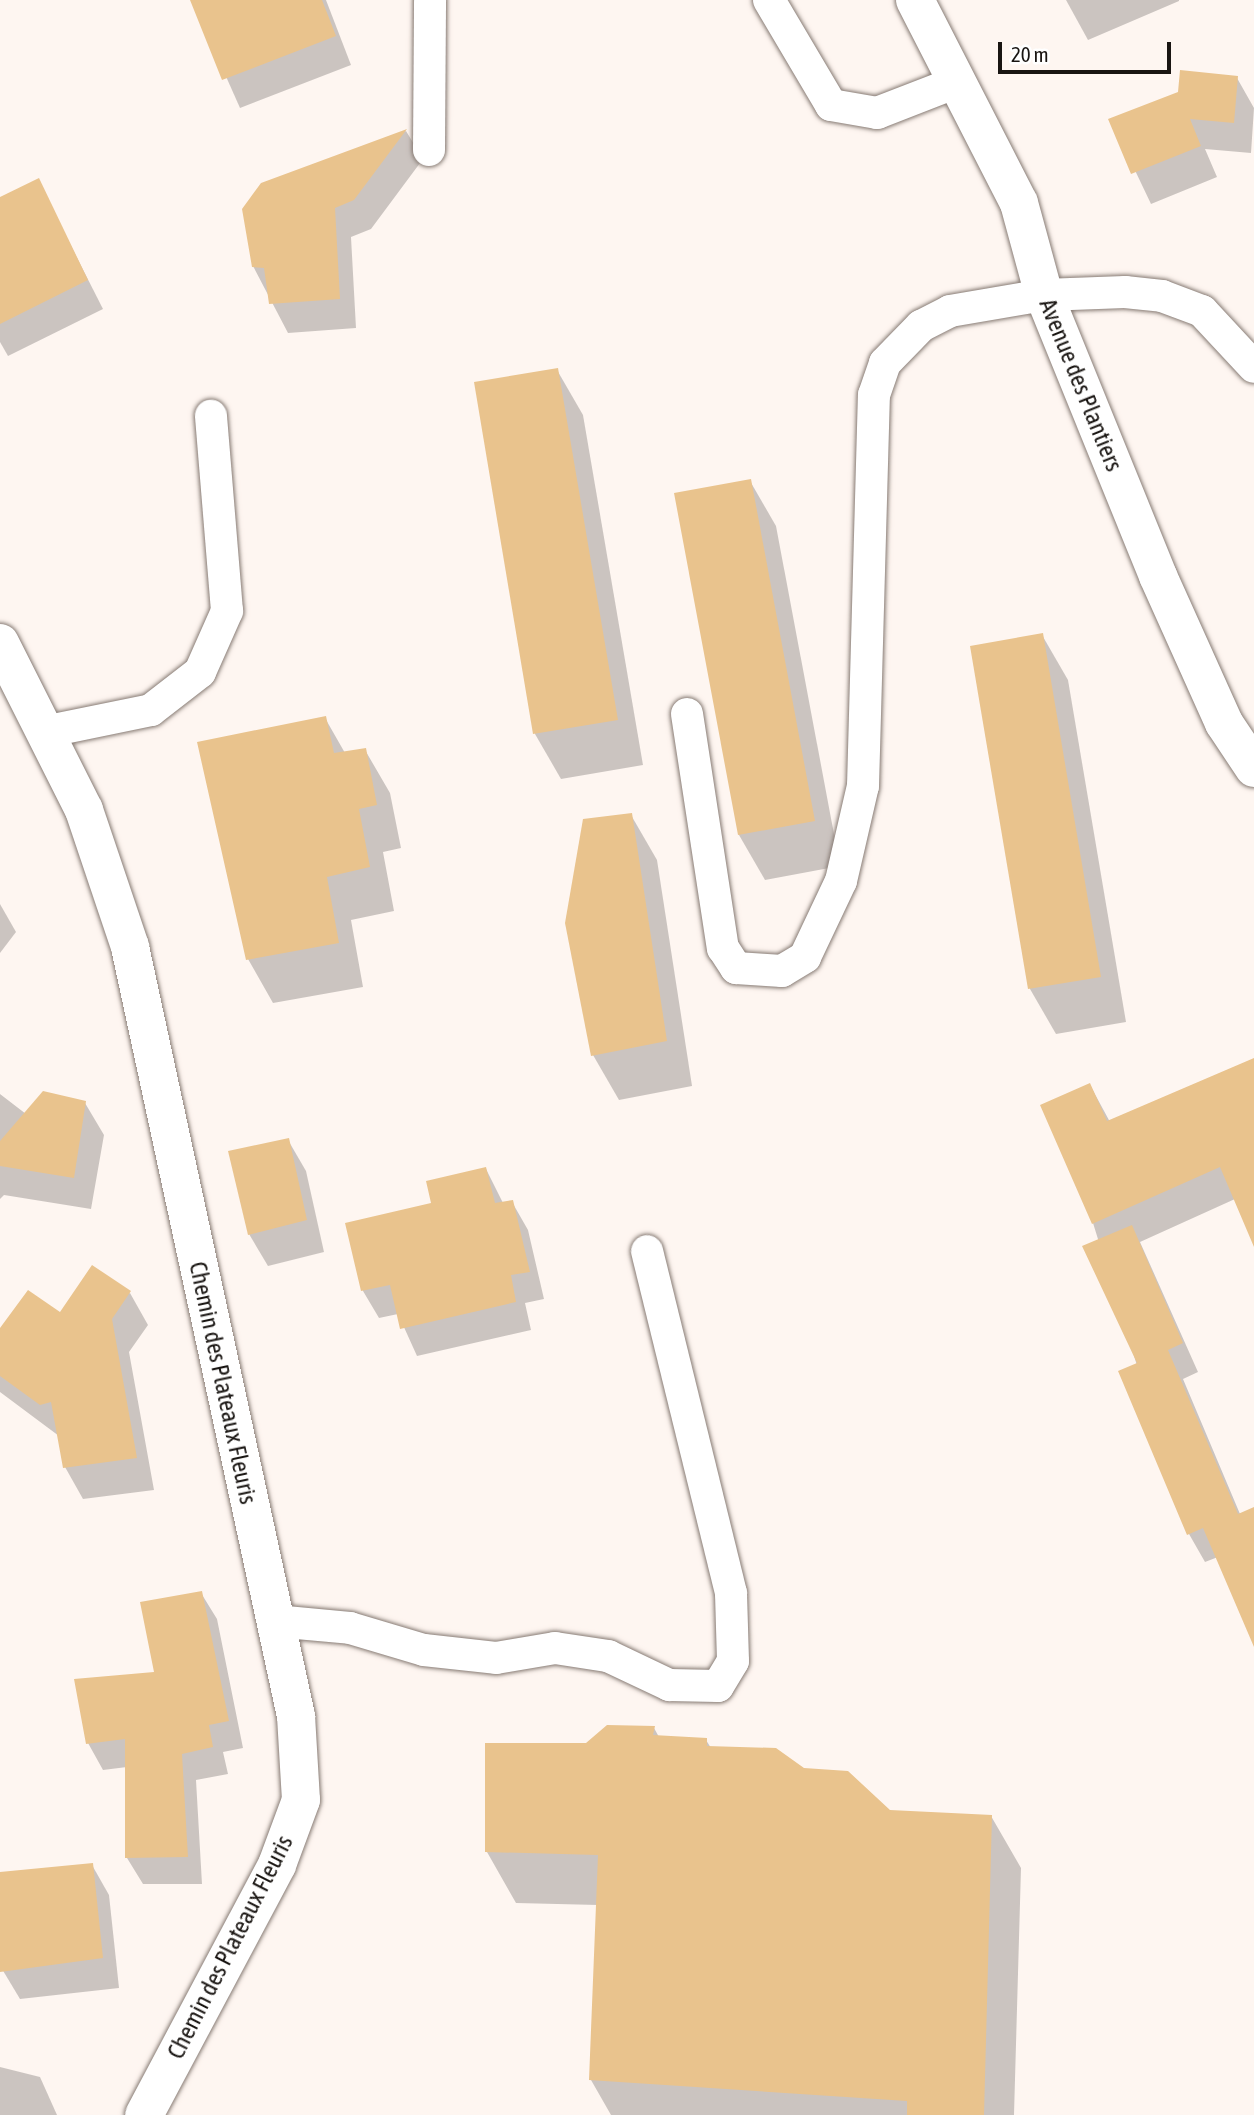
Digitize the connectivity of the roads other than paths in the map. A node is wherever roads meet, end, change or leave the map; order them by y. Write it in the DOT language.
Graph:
graph roads {
  1 [pos="430,0"];
  2 [pos="769,0"];
  3 [pos="915,0"];
  4 [pos="957,82"];
  5 [pos="429,150"];
  6 [pos="1044,295"];
  7 [pos="1254,366"];
  8 [pos="211,416"];
  9 [pos="0,643"];
  10 [pos="688,714"];
  11 [pos="44,732"];
  12 [pos="1254,768"];
  13 [pos="647,1251"];
  14 [pos="275,1621"];
  15 [pos="144,2115"];
  1 -- 5 [label="lane"];
  2 -- 4 [label="lane"];
  3 -- 4 [label="street, Avenue des Plantiers"];
  4 -- 6 [label="street, Avenue des Plantiers"];
  6 -- 7 [label="lane"];
  6 -- 10 [label="lane"];
  6 -- 12 [label="street, Avenue des Plantiers"];
  8 -- 11 [label="lane"];
  9 -- 11 [label="street, Chemin des Plateaux Fleuris"];
  11 -- 14 [label="street, Chemin des Plateaux Fleuris"];
  13 -- 14 [label="lane"];
  14 -- 15 [label="street, Chemin des Plateaux Fleuris"];
}
